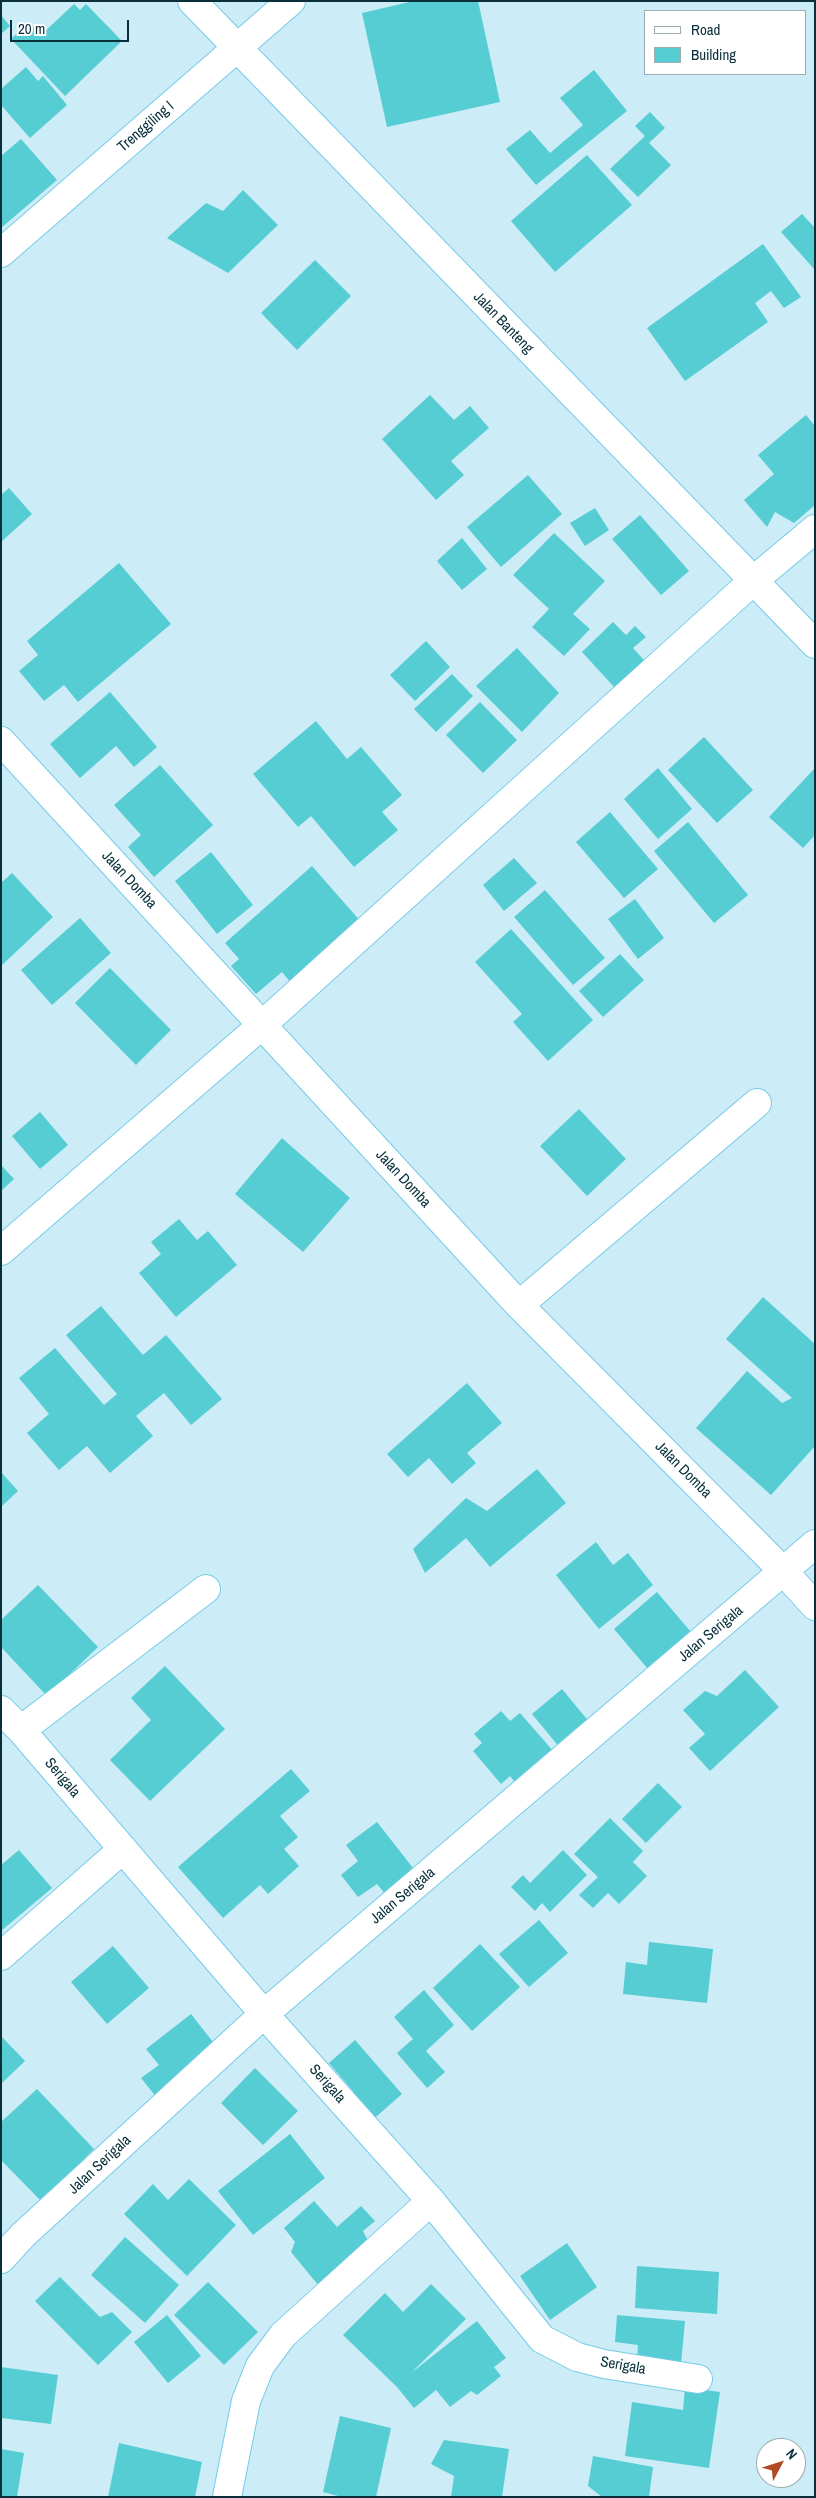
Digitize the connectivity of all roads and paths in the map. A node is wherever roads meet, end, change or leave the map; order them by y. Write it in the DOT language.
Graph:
graph roads {
  1 [pos="192,1"];
  2 [pos="291,1"];
  3 [pos="236,49"];
  4 [pos="1,253"];
  5 [pos="815,529"];
  6 [pos="754,580"];
  7 [pos="815,644"];
  8 [pos="1,741"];
  9 [pos="262,1025"];
  10 [pos="757,1103"];
  11 [pos="1,1251"];
  12 [pos="519,1305"];
  13 [pos="815,1544"];
  14 [pos="784,1572"];
  15 [pos="206,1589"];
  16 [pos="815,1606"];
  17 [pos="1,1710"];
  18 [pos="21,1730"];
  19 [pos="122,1849"];
  20 [pos="1,1956"];
  21 [pos="264,2014"];
  22 [pos="431,2201"];
  23 [pos="1,2259"];
  24 [pos="698,2379"];
  25 [pos="227,2497"];
  1 -- 3 [label="street, Jalan Banteng"];
  2 -- 3 [label="street, Trenggiling I"];
  3 -- 4 [label="street, Trenggiling I"];
  3 -- 6 [label="street, Jalan Banteng"];
  5 -- 6 [label="street"];
  6 -- 7 [label="street, Jalan Banteng"];
  6 -- 9 [label="street"];
  8 -- 9 [label="street, Jalan Domba"];
  9 -- 11 [label="street"];
  9 -- 12 [label="street, Jalan Domba"];
  10 -- 12 [label="street"];
  12 -- 14 [label="street, Jalan Domba"];
  13 -- 14 [label="street, Jalan Serigala"];
  14 -- 16 [label="street, Jalan Domba"];
  14 -- 21 [label="street, Jalan Serigala"];
  15 -- 18 [label="street"];
  17 -- 18 [label="street, Serigala"];
  18 -- 19 [label="street, Serigala"];
  19 -- 20 [label="street"];
  19 -- 21 [label="street, Serigala"];
  21 -- 22 [label="street, Serigala"];
  21 -- 23 [label="street, Jalan Serigala"];
  22 -- 24 [label="street, Serigala"];
  22 -- 25 [label="street"];
}
